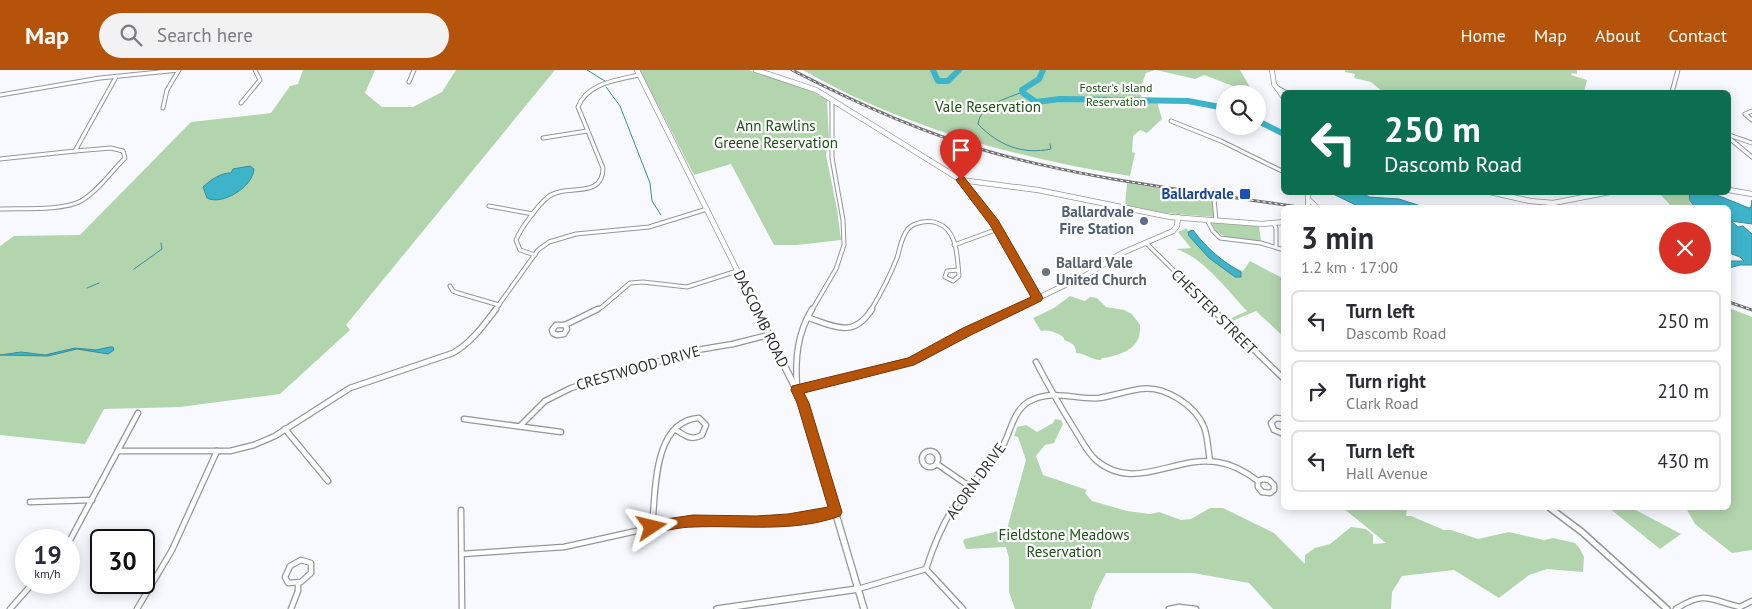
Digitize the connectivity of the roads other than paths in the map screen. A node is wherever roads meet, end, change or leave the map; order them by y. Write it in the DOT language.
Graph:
graph roads {
  1 [pos="179,70"];
  2 [pos="256,70"];
  3 [pos="414,70"];
  4 [pos="756,70"];
  5 [pos="1272,70"];
  6 [pos="1678,70"];
  7 [pos="638,72"];
  8 [pos="116,77"];
  9 [pos="409,82"];
  10 [pos="1276,87"];
  11 [pos="1281,90"];
  12 [pos="1673,90"];
  13 [pos="1281,94"];
  14 [pos="0,95"];
  15 [pos="832,101"];
  16 [pos="241,103"];
  17 [pos="163,108"];
  18 [pos="1752,111"];
  19 [pos="1752,120"];
  20 [pos="1171,121"];
  21 [pos="587,131"];
  22 [pos="1731,137"];
  23 [pos="543,138"];
  24 [pos="1731,138"];
  25 [pos="1752,143"];
  26 [pos="75,150"];
  27 [pos="1752,158"];
  28 [pos="0,159"];
  29 [pos="1281,171"];
  30 [pos="961,180"];
  31 [pos="1731,190"];
  32 [pos="1752,194"];
  33 [pos="1308,195"];
  34 [pos="1503,195"];
  35 [pos="1594,195"];
  36 [pos="1214,199"];
  37 [pos="1308,199"];
  38 [pos="1308,205"];
  39 [pos="1315,205"];
  40 [pos="489,206"];
  41 [pos="0,209"];
  42 [pos="708,209"];
  43 [pos="533,214"];
  44 [pos="1178,218"];
  45 [pos="1207,220"];
  46 [pos="1216,220"];
  47 [pos="1281,223"];
  48 [pos="1274,224"];
  49 [pos="998,229"];
  50 [pos="1146,243"];
  51 [pos="954,245"];
  52 [pos="1276,247"];
  53 [pos="1281,249"];
  54 [pos="535,255"];
  55 [pos="958,270"];
  56 [pos="737,271"];
  57 [pos="450,286"];
  58 [pos="1037,298"];
  59 [pos="499,305"];
  60 [pos="808,318"];
  61 [pos="565,325"];
  62 [pos="768,335"];
  63 [pos="1036,362"];
  64 [pos="1281,376"];
  65 [pos="797,390"];
  66 [pos="1052,394"];
  67 [pos="138,413"];
  68 [pos="464,419"];
  69 [pos="1281,419"];
  70 [pos="520,426"];
  71 [pos="285,429"];
  72 [pos="676,430"];
  73 [pos="561,432"];
  74 [pos="1281,433"];
  75 [pos="118,451"];
  76 [pos="218,451"];
  77 [pos="1210,460"];
  78 [pos="937,464"];
  79 [pos="1258,480"];
  80 [pos="328,481"];
  81 [pos="970,486"];
  82 [pos="92,500"];
  83 [pos="30,502"];
  84 [pos="461,510"];
  85 [pos="1553,510"];
  86 [pos="835,512"];
  87 [pos="652,527"];
  88 [pos="76,529"];
  89 [pos="462,554"];
  90 [pos="926,569"];
  91 [pos="298,583"];
  92 [pos="858,590"];
  93 [pos="23,594"];
  94 [pos="1752,601"];
  95 [pos="10,609"];
  96 [pos="137,609"];
  97 [pos="292,609"];
  98 [pos="462,609"];
  99 [pos="717,609"];
  100 [pos="864,609"];
  101 [pos="963,609"];
  102 [pos="1168,609"];
  103 [pos="1196,609"];
  104 [pos="1667,609"];
  105 [pos="1676,609"];
  1 -- 8 [label="street"];
  1 -- 17 [label="street"];
  2 -- 16 [label="street"];
  3 -- 9 [label="street"];
  4 -- 15 [label="main road"];
  5 -- 10 [label="street"];
  6 -- 12 [label="street"];
  7 -- 21 [label="street"];
  7 -- 42 [label="main road, DASCOMB ROAD"];
  8 -- 14 [label="street"];
  8 -- 26 [label="street"];
  10 -- 11 [label="street"];
  10 -- 13 [label="street"];
  15 -- 30 [label="main road"];
  15 -- 60 [label="street"];
  18 -- 19 [label="street"];
  20 -- 29 [label="street"];
  21 -- 23 [label="street"];
  21 -- 43 [label="street"];
  22 -- 25 [label="street"];
  24 -- 27 [label="street"];
  26 -- 28 [label="street"];
  26 -- 41 [label="street"];
  30 -- 44 [label="main road"];
  30 -- 49 [label="street"];
  31 -- 32 [label="main road"];
  33 -- 37 [label="main road"];
  34 -- 35 [label="main road"];
  36 -- 46 [label="street"];
  37 -- 38 [label="main road"];
  37 -- 39 [label="street"];
  40 -- 43 [label="street"];
  42 -- 54 [label="street"];
  42 -- 56 [label="main road, DASCOMB ROAD"];
  43 -- 54 [label="street"];
  44 -- 45 [label="main road"];
  44 -- 50 [label="main road"];
  45 -- 46 [label="main road"];
  45 -- 52 [label="street"];
  46 -- 48 [label="main road"];
  47 -- 48 [label="main road"];
  48 -- 52 [label="street"];
  49 -- 51 [label="street"];
  49 -- 58 [label="street"];
  50 -- 58 [label="main road"];
  50 -- 64 [label="street, CHESTER STREET"];
  51 -- 55 [label="street"];
  51 -- 60 [label="street"];
  52 -- 53 [label="street"];
  54 -- 59 [label="street"];
  56 -- 61 [label="street"];
  56 -- 62 [label="main road, DASCOMB ROAD"];
  57 -- 59 [label="street"];
  58 -- 65 [label="main road"];
  59 -- 71 [label="street"];
  60 -- 65 [label="street"];
  62 -- 65 [label="main road, DASCOMB ROAD"];
  62 -- 70 [label="street, CRESTWOOD DRIVE"];
  63 -- 66 [label="street"];
  65 -- 86 [label="main road, DASCOMB ROAD"];
  66 -- 77 [label="street"];
  66 -- 77 [label="street, ACORN DRIVE"];
  66 -- 81 [label="street, ACORN DRIVE"];
  67 -- 75 [label="street"];
  68 -- 70 [label="street"];
  69 -- 74 [label="street"];
  70 -- 73 [label="street"];
  71 -- 76 [label="street"];
  71 -- 80 [label="street"];
  72 -- 72 [label="street"];
  72 -- 87 [label="street"];
  75 -- 76 [label="street"];
  75 -- 82 [label="street"];
  76 -- 96 [label="street"];
  77 -- 79 [label="street"];
  78 -- 81 [label="street"];
  81 -- 90 [label="street, ACORN DRIVE"];
  82 -- 83 [label="street"];
  82 -- 88 [label="street"];
  84 -- 89 [label="street"];
  85 -- 104 [label="street"];
  86 -- 87 [label="street"];
  86 -- 92 [label="main road, DASCOMB ROAD"];
  87 -- 89 [label="street"];
  89 -- 98 [label="street"];
  90 -- 92 [label="street"];
  90 -- 101 [label="street"];
  91 -- 91 [label="street"];
  91 -- 97 [label="street"];
  92 -- 99 [label="main road"];
  92 -- 100 [label="main road, DASCOMB ROAD"];
  93 -- 95 [label="street"];
  94 -- 105 [label="street"];
  102 -- 103 [label="street"];
}
